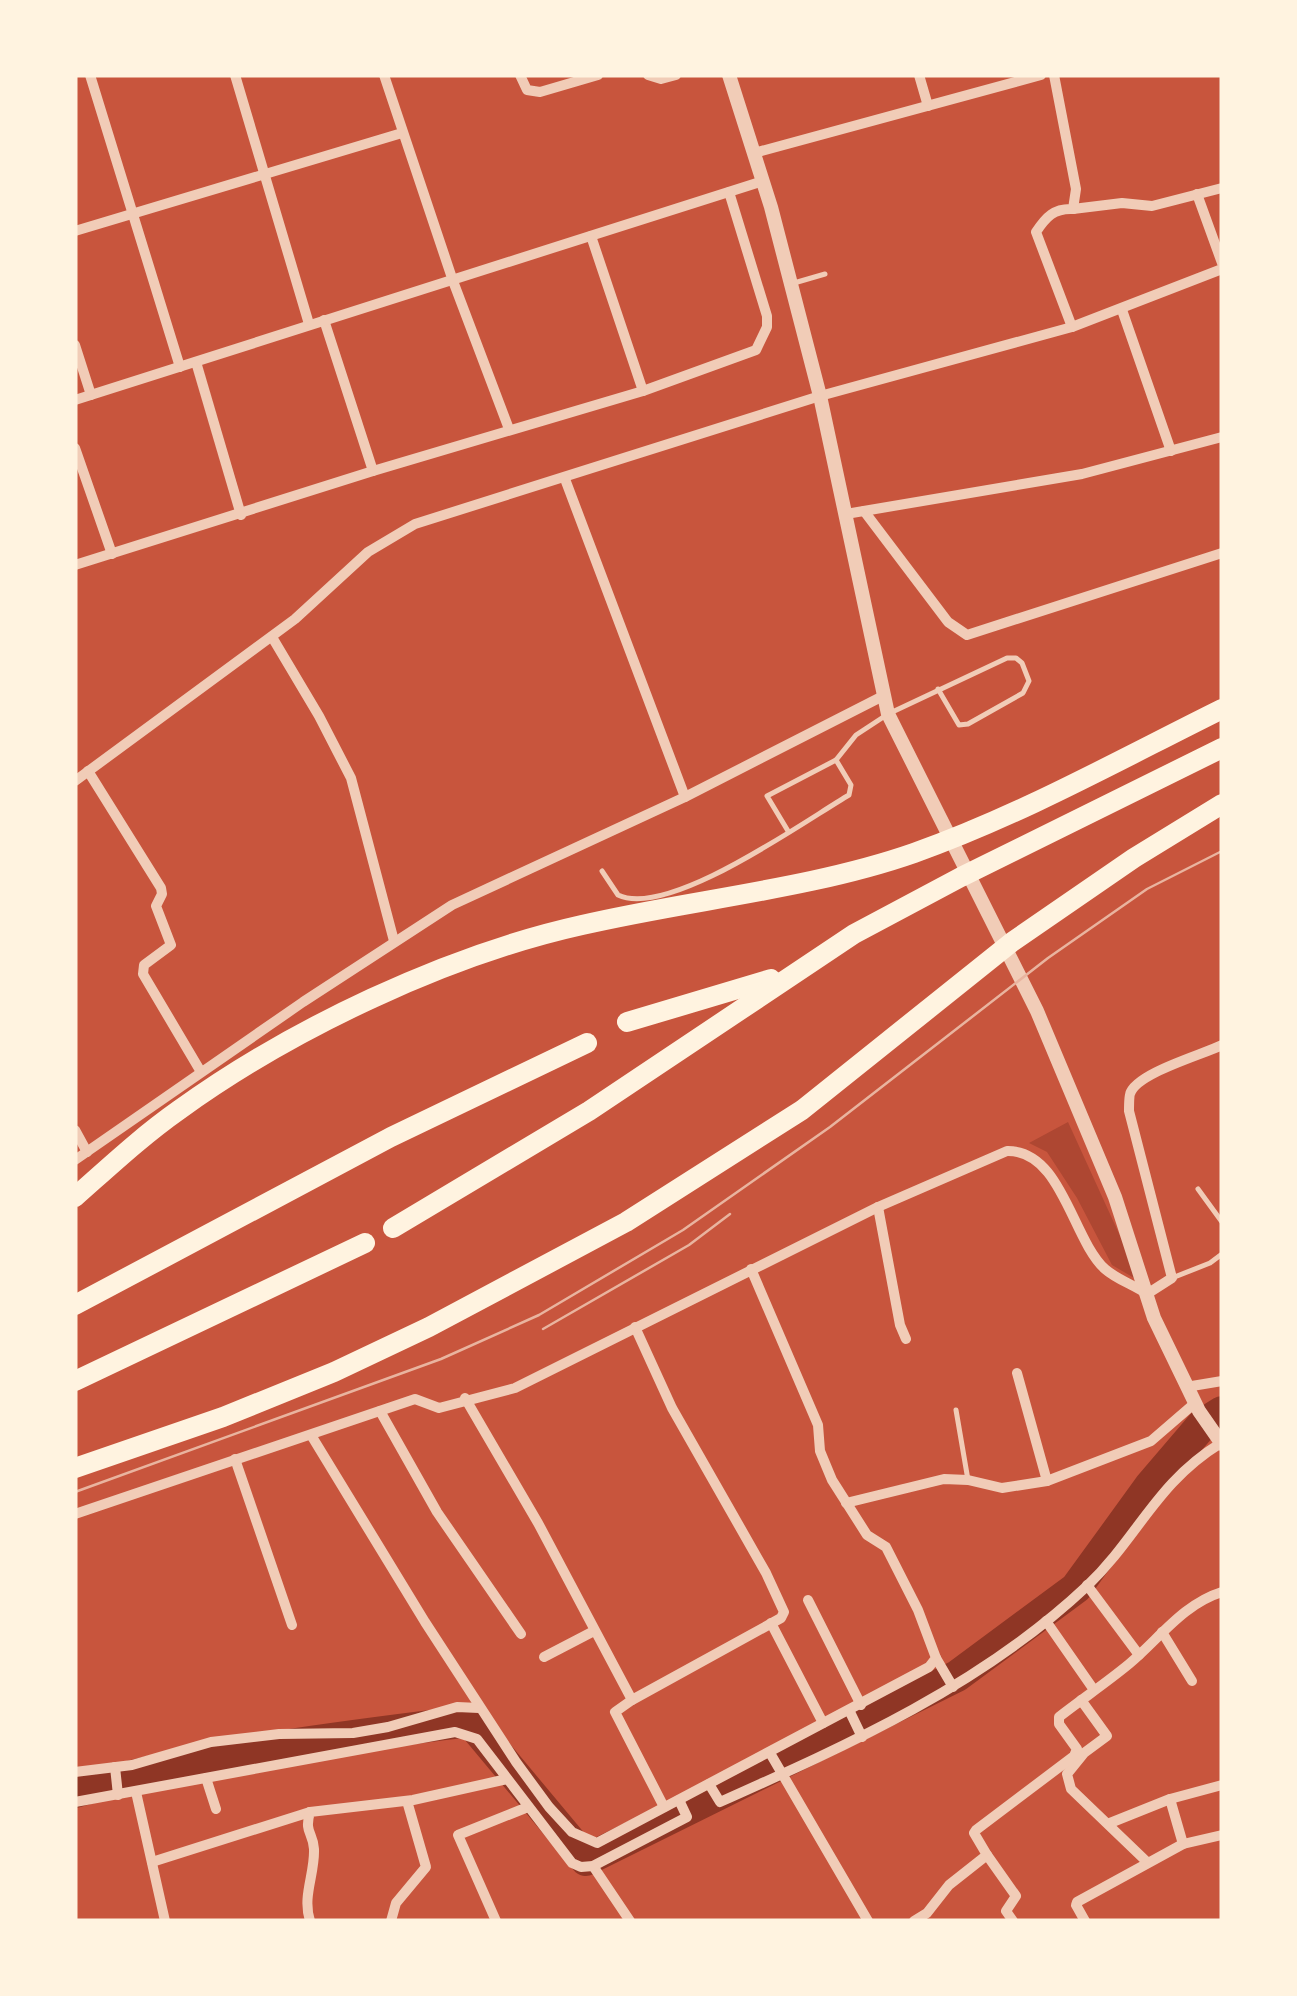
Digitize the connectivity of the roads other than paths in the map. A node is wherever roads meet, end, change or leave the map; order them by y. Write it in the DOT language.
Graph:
graph roads {
  1 [pos="90,75"];
  2 [pos="235,75"];
  3 [pos="384,75"];
  4 [pos="520,75"];
  5 [pos="598,75"];
  6 [pos="648,75"];
  7 [pos="676,75"];
  8 [pos="728,75"];
  9 [pos="920,75"];
  10 [pos="1041,75"];
  11 [pos="1054,75"];
  12 [pos="928,106"];
  13 [pos="402,133"];
  14 [pos="754,154"];
  15 [pos="264,175"];
  16 [pos="763,181"];
  17 [pos="1222,188"];
  18 [pos="729,192"];
  19 [pos="1197,194"];
  20 [pos="1072,209"];
  21 [pos="131,216"];
  22 [pos="75,231"];
  23 [pos="591,236"];
  24 [pos="1222,266"];
  25 [pos="825,274"];
  26 [pos="452,281"];
  27 [pos="791,284"];
  28 [pos="1122,310"];
  29 [pos="324,320"];
  30 [pos="310,324"];
  31 [pos="1072,327"];
  32 [pos="75,345"];
  33 [pos="196,362"];
  34 [pos="180,367"];
  35 [pos="643,390"];
  36 [pos="92,395"];
  37 [pos="820,396"];
  38 [pos="75,400"];
  39 [pos="509,429"];
  40 [pos="1222,437"];
  41 [pos="75,448"];
  42 [pos="1171,451"];
  43 [pos="373,470"];
  44 [pos="565,479"];
  45 [pos="864,511"];
  46 [pos="846,514"];
  47 [pos="241,515"];
  48 [pos="1222,553"];
  49 [pos="112,554"];
  50 [pos="75,565"];
  51 [pos="272,637"];
  52 [pos="938,688"];
  53 [pos="883,696"];
  54 [pos="1222,709"];
  55 [pos="888,714"];
  56 [pos="1222,748"];
  57 [pos="836,760"];
  58 [pos="88,771"];
  59 [pos="75,781"];
  60 [pos="685,798"];
  61 [pos="1222,804"];
  62 [pos="788,831"];
  63 [pos="602,871"];
  64 [pos="394,941"];
  65 [pos="792,973"];
  66 [pos="628,1022"];
  67 [pos="587,1043"];
  68 [pos="1222,1045"];
  69 [pos="201,1072"];
  70 [pos="75,1130"];
  71 [pos="87,1152"];
  72 [pos="75,1160"];
  73 [pos="1198,1189"];
  74 [pos="75,1197"];
  75 [pos="878,1207"];
  76 [pos="1222,1222"];
  77 [pos="394,1228"];
  78 [pos="365,1244"];
  79 [pos="1222,1254"];
  80 [pos="752,1269"];
  81 [pos="1172,1278"];
  82 [pos="1147,1294"];
  83 [pos="75,1306"];
  84 [pos="635,1327"];
  85 [pos="906,1338"];
  86 [pos="1017,1373"];
  87 [pos="75,1381"];
  88 [pos="1222,1381"];
  89 [pos="1186,1386"];
  90 [pos="465,1398"];
  91 [pos="1197,1407"];
  92 [pos="956,1410"];
  93 [pos="380,1411"];
  94 [pos="311,1435"];
  95 [pos="1220,1441"];
  96 [pos="235,1459"];
  97 [pos="75,1468"];
  98 [pos="968,1480"];
  99 [pos="1047,1482"];
  100 [pos="846,1503"];
  101 [pos="75,1514"];
  102 [pos="1088,1585"];
  103 [pos="1222,1592"];
  104 [pos="808,1600"];
  105 [pos="776,1621"];
  106 [pos="1046,1621"];
  107 [pos="292,1625"];
  108 [pos="594,1630"];
  109 [pos="1162,1632"];
  110 [pos="522,1634"];
  111 [pos="1139,1655"];
  112 [pos="544,1657"];
  113 [pos="937,1661"];
  114 [pos="1192,1681"];
  115 [pos="952,1684"];
  116 [pos="1094,1690"];
  117 [pos="632,1700"];
  118 [pos="1081,1700"];
  119 [pos="861,1705"];
  120 [pos="479,1708"];
  121 [pos="850,1712"];
  122 [pos="822,1723"];
  123 [pos="861,1735"];
  124 [pos="772,1756"];
  125 [pos="76,1770"];
  126 [pos="115,1771"];
  127 [pos="780,1773"];
  128 [pos="206,1778"];
  129 [pos="507,1779"];
  130 [pos="710,1785"];
  131 [pos="1222,1785"];
  132 [pos="136,1792"];
  133 [pos="118,1794"];
  134 [pos="1170,1799"];
  135 [pos="406,1801"];
  136 [pos="679,1801"];
  137 [pos="75,1802"];
  138 [pos="528,1806"];
  139 [pos="664,1807"];
  140 [pos="216,1809"];
  141 [pos="310,1812"];
  142 [pos="556,1817"];
  143 [pos="1110,1824"];
  144 [pos="544,1826"];
  145 [pos="1222,1835"];
  146 [pos="597,1844"];
  147 [pos="1183,1844"];
  148 [pos="987,1855"];
  149 [pos="1146,1861"];
  150 [pos="152,1862"];
  151 [pos="594,1863"];
  152 [pos="165,1921"];
  153 [pos="310,1921"];
  154 [pos="392,1921"];
  155 [pos="496,1921"];
  156 [pos="630,1921"];
  157 [pos="868,1921"];
  158 [pos="914,1921"];
  159 [pos="1013,1921"];
  160 [pos="1085,1921"];
  1 -- 21 [label="street"];
  2 -- 15 [label="street"];
  3 -- 13 [label="street"];
  4 -- 5 [label="street"];
  6 -- 7 [label="street"];
  8 -- 14 [label="street"];
  9 -- 12 [label="street"];
  10 -- 12 [label="street"];
  11 -- 20 [label="street"];
  12 -- 14 [label="street"];
  13 -- 15 [label="street"];
  13 -- 26 [label="street"];
  14 -- 16 [label="street"];
  15 -- 21 [label="street"];
  15 -- 30 [label="street"];
  16 -- 18 [label="street"];
  16 -- 27 [label="street"];
  17 -- 19 [label="street"];
  18 -- 23 [label="street"];
  18 -- 35 [label="street"];
  19 -- 20 [label="street"];
  19 -- 24 [label="street"];
  20 -- 31 [label="street"];
  21 -- 22 [label="street"];
  21 -- 34 [label="street"];
  23 -- 26 [label="street"];
  23 -- 35 [label="street"];
  24 -- 28 [label="street"];
  25 -- 27 [label="lane"];
  26 -- 29 [label="street"];
  26 -- 39 [label="street"];
  27 -- 37 [label="street"];
  28 -- 31 [label="street"];
  28 -- 42 [label="street"];
  29 -- 30 [label="street"];
  29 -- 43 [label="street"];
  30 -- 33 [label="street"];
  31 -- 37 [label="street"];
  32 -- 36 [label="street"];
  33 -- 34 [label="street"];
  33 -- 47 [label="street"];
  34 -- 36 [label="street"];
  35 -- 39 [label="street"];
  36 -- 38 [label="street"];
  37 -- 44 [label="street"];
  37 -- 46 [label="street"];
  39 -- 43 [label="street"];
  40 -- 42 [label="street"];
  41 -- 49 [label="street"];
  42 -- 45 [label="street"];
  43 -- 47 [label="street"];
  44 -- 51 [label="street"];
  44 -- 60 [label="street"];
  45 -- 46 [label="street"];
  45 -- 48 [label="street"];
  46 -- 53 [label="street"];
  47 -- 49 [label="street"];
  49 -- 50 [label="street"];
  51 -- 58 [label="street"];
  51 -- 64 [label="street"];
  52 -- 52 [label="lane"];
  52 -- 55 [label="lane"];
  53 -- 55 [label="street"];
  53 -- 60 [label="street"];
  54 -- 74 [label="highway"];
  55 -- 57 [label="lane"];
  55 -- 82 [label="street"];
  56 -- 65 [label="highway"];
  57 -- 62 [label="lane"];
  57 -- 62 [label="lane"];
  58 -- 59 [label="street"];
  58 -- 69 [label="street"];
  60 -- 64 [label="street"];
  61 -- 97 [label="highway"];
  62 -- 63 [label="lane"];
  64 -- 69 [label="street"];
  65 -- 66 [label="highway"];
  65 -- 77 [label="highway"];
  67 -- 83 [label="highway"];
  68 -- 81 [label="street"];
  69 -- 71 [label="street"];
  70 -- 71 [label="street"];
  71 -- 72 [label="street"];
  73 -- 76 [label="lane"];
  75 -- 80 [label="street"];
  75 -- 82 [label="street"];
  75 -- 85 [label="street"];
  78 -- 87 [label="highway"];
  79 -- 81 [label="lane"];
  80 -- 84 [label="street"];
  80 -- 100 [label="street"];
  81 -- 82 [label="street"];
  82 -- 89 [label="street"];
  84 -- 90 [label="street"];
  84 -- 105 [label="street"];
  86 -- 99 [label="street"];
  88 -- 89 [label="street"];
  89 -- 91 [label="street"];
  90 -- 93 [label="street"];
  90 -- 108 [label="street"];
  91 -- 95 [label="street"];
  91 -- 99 [label="street"];
  92 -- 98 [label="lane"];
  93 -- 94 [label="street"];
  93 -- 110 [label="street"];
  94 -- 96 [label="street"];
  94 -- 120 [label="street"];
  95 -- 102 [label="street"];
  96 -- 101 [label="street"];
  96 -- 107 [label="street"];
  98 -- 99 [label="street"];
  98 -- 100 [label="street"];
  100 -- 113 [label="street"];
  102 -- 106 [label="street"];
  102 -- 111 [label="street"];
  103 -- 109 [label="street"];
  104 -- 119 [label="street"];
  105 -- 117 [label="street"];
  105 -- 122 [label="street"];
  106 -- 115 [label="street"];
  106 -- 116 [label="street"];
  108 -- 112 [label="street"];
  108 -- 117 [label="street"];
  109 -- 111 [label="street"];
  109 -- 114 [label="street"];
  111 -- 116 [label="street"];
  113 -- 115 [label="street"];
  113 -- 119 [label="street"];
  115 -- 123 [label="street"];
  116 -- 118 [label="street"];
  117 -- 139 [label="street"];
  118 -- 143 [label="street"];
  118 -- 148 [label="street"];
  119 -- 121 [label="street"];
  120 -- 126 [label="street"];
  120 -- 142 [label="street"];
  121 -- 122 [label="street"];
  121 -- 123 [label="street"];
  122 -- 124 [label="street"];
  123 -- 127 [label="street"];
  124 -- 127 [label="street"];
  124 -- 130 [label="street"];
  125 -- 126 [label="street"];
  126 -- 133 [label="street"];
  127 -- 130 [label="street"];
  127 -- 157 [label="street"];
  128 -- 129 [label="street"];
  128 -- 132 [label="street"];
  128 -- 140 [label="street"];
  129 -- 135 [label="street"];
  129 -- 138 [label="street"];
  130 -- 136 [label="street"];
  131 -- 134 [label="street"];
  132 -- 133 [label="street"];
  132 -- 150 [label="street"];
  133 -- 137 [label="street"];
  134 -- 143 [label="street"];
  134 -- 147 [label="street"];
  135 -- 141 [label="street"];
  135 -- 154 [label="street"];
  136 -- 139 [label="street"];
  136 -- 151 [label="street"];
  138 -- 144 [label="street"];
  138 -- 155 [label="street"];
  139 -- 146 [label="street"];
  141 -- 150 [label="street"];
  141 -- 153 [label="street"];
  142 -- 144 [label="street"];
  142 -- 146 [label="street"];
  143 -- 149 [label="street"];
  144 -- 151 [label="street"];
  145 -- 147 [label="street"];
  146 -- 151 [label="street"];
  147 -- 149 [label="street"];
  148 -- 158 [label="street"];
  148 -- 159 [label="street"];
  149 -- 160 [label="street"];
  150 -- 152 [label="street"];
  151 -- 156 [label="street"];
}
